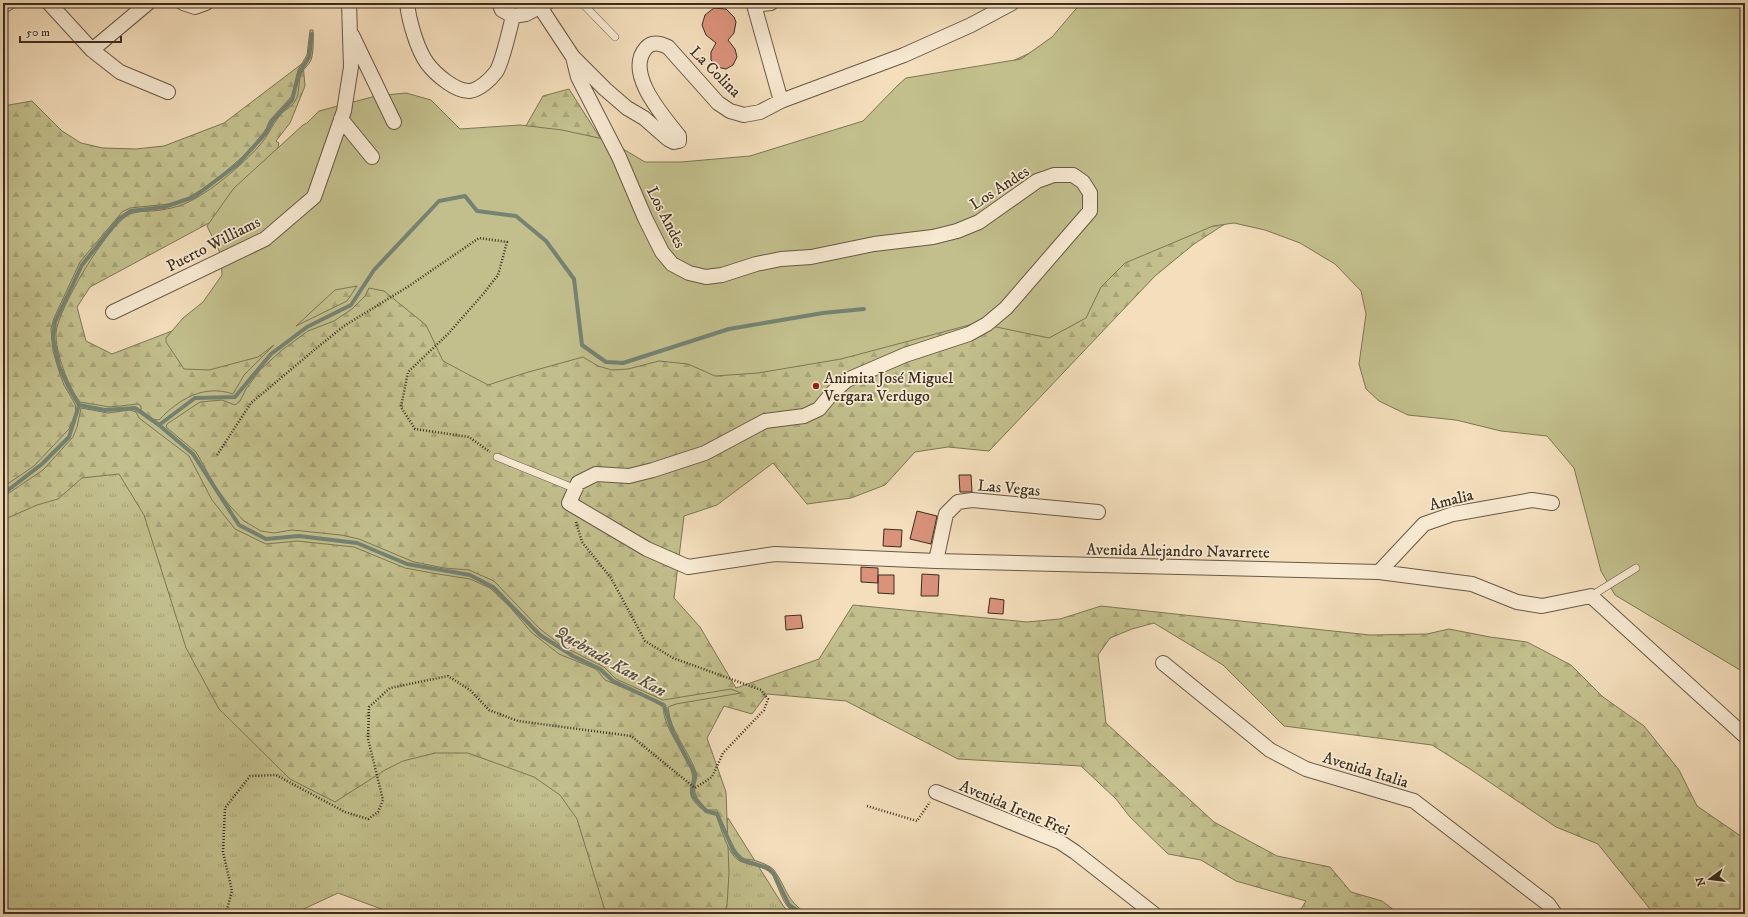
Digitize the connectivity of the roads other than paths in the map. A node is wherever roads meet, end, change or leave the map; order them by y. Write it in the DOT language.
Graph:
graph roads {
  1 [pos="8,3"];
  2 [pos="49,3"];
  3 [pos="148,3"];
  4 [pos="183,3"];
  5 [pos="206,3"];
  6 [pos="349,3"];
  7 [pos="407,3"];
  8 [pos="498,3"];
  9 [pos="582,3"];
  10 [pos="771,3"];
  11 [pos="1012,3"];
  12 [pos="543,5"];
  13 [pos="3,6"];
  14 [pos="513,16"];
  15 [pos="349,29"];
  16 [pos="615,37"];
  17 [pos="92,50"];
  18 [pos="573,56"];
  19 [pos="168,92"];
  20 [pos="781,101"];
  21 [pos="341,119"];
  22 [pos="394,122"];
  23 [pos="372,157"];
  24 [pos="113,312"];
  25 [pos="497,457"];
  26 [pos="576,489"];
  27 [pos="570,503"];
  28 [pos="1552,503"];
  29 [pos="1098,512"];
  30 [pos="936,561"];
  31 [pos="1636,568"];
  32 [pos="1379,572"];
  33 [pos="1591,596"];
  34 [pos="1163,663"];
  35 [pos="1745,736"];
  36 [pos="936,792"];
  37 [pos="1154,914"];
  38 [pos="1555,914"];
  1 -- 13 [label="street"];
  2 -- 17 [label="street"];
  3 -- 17 [label="street"];
  4 -- 5 [label="street"];
  6 -- 15 [label="street, Puerto Williams"];
  7 -- 14 [label="street"];
  8 -- 14 [label="street"];
  9 -- 16 [label="lane"];
  10 -- 20 [label="street"];
  11 -- 20 [label="street, La Colina"];
  12 -- 14 [label="street"];
  12 -- 18 [label="street, Los Andes"];
  15 -- 21 [label="street, Puerto Williams"];
  15 -- 22 [label="street"];
  17 -- 19 [label="street"];
  18 -- 20 [label="street, La Colina"];
  18 -- 26 [label="street, Los Andes"];
  21 -- 23 [label="street"];
  21 -- 24 [label="street, Puerto Williams"];
  25 -- 26 [label="lane"];
  26 -- 27 [label="street, Los Andes"];
  27 -- 30 [label="street, Avenida Alejandro Navarrete"];
  28 -- 32 [label="street, Amalia"];
  29 -- 30 [label="street, Las Vegas"];
  30 -- 32 [label="street, Avenida Alejandro Navarrete"];
  31 -- 33 [label="lane"];
  32 -- 33 [label="street, Avenida Alejandro Navarrete"];
  33 -- 35 [label="street"];
  34 -- 38 [label="street, Avenida Italia"];
  36 -- 37 [label="street, Avenida Irene Frei"];
}
